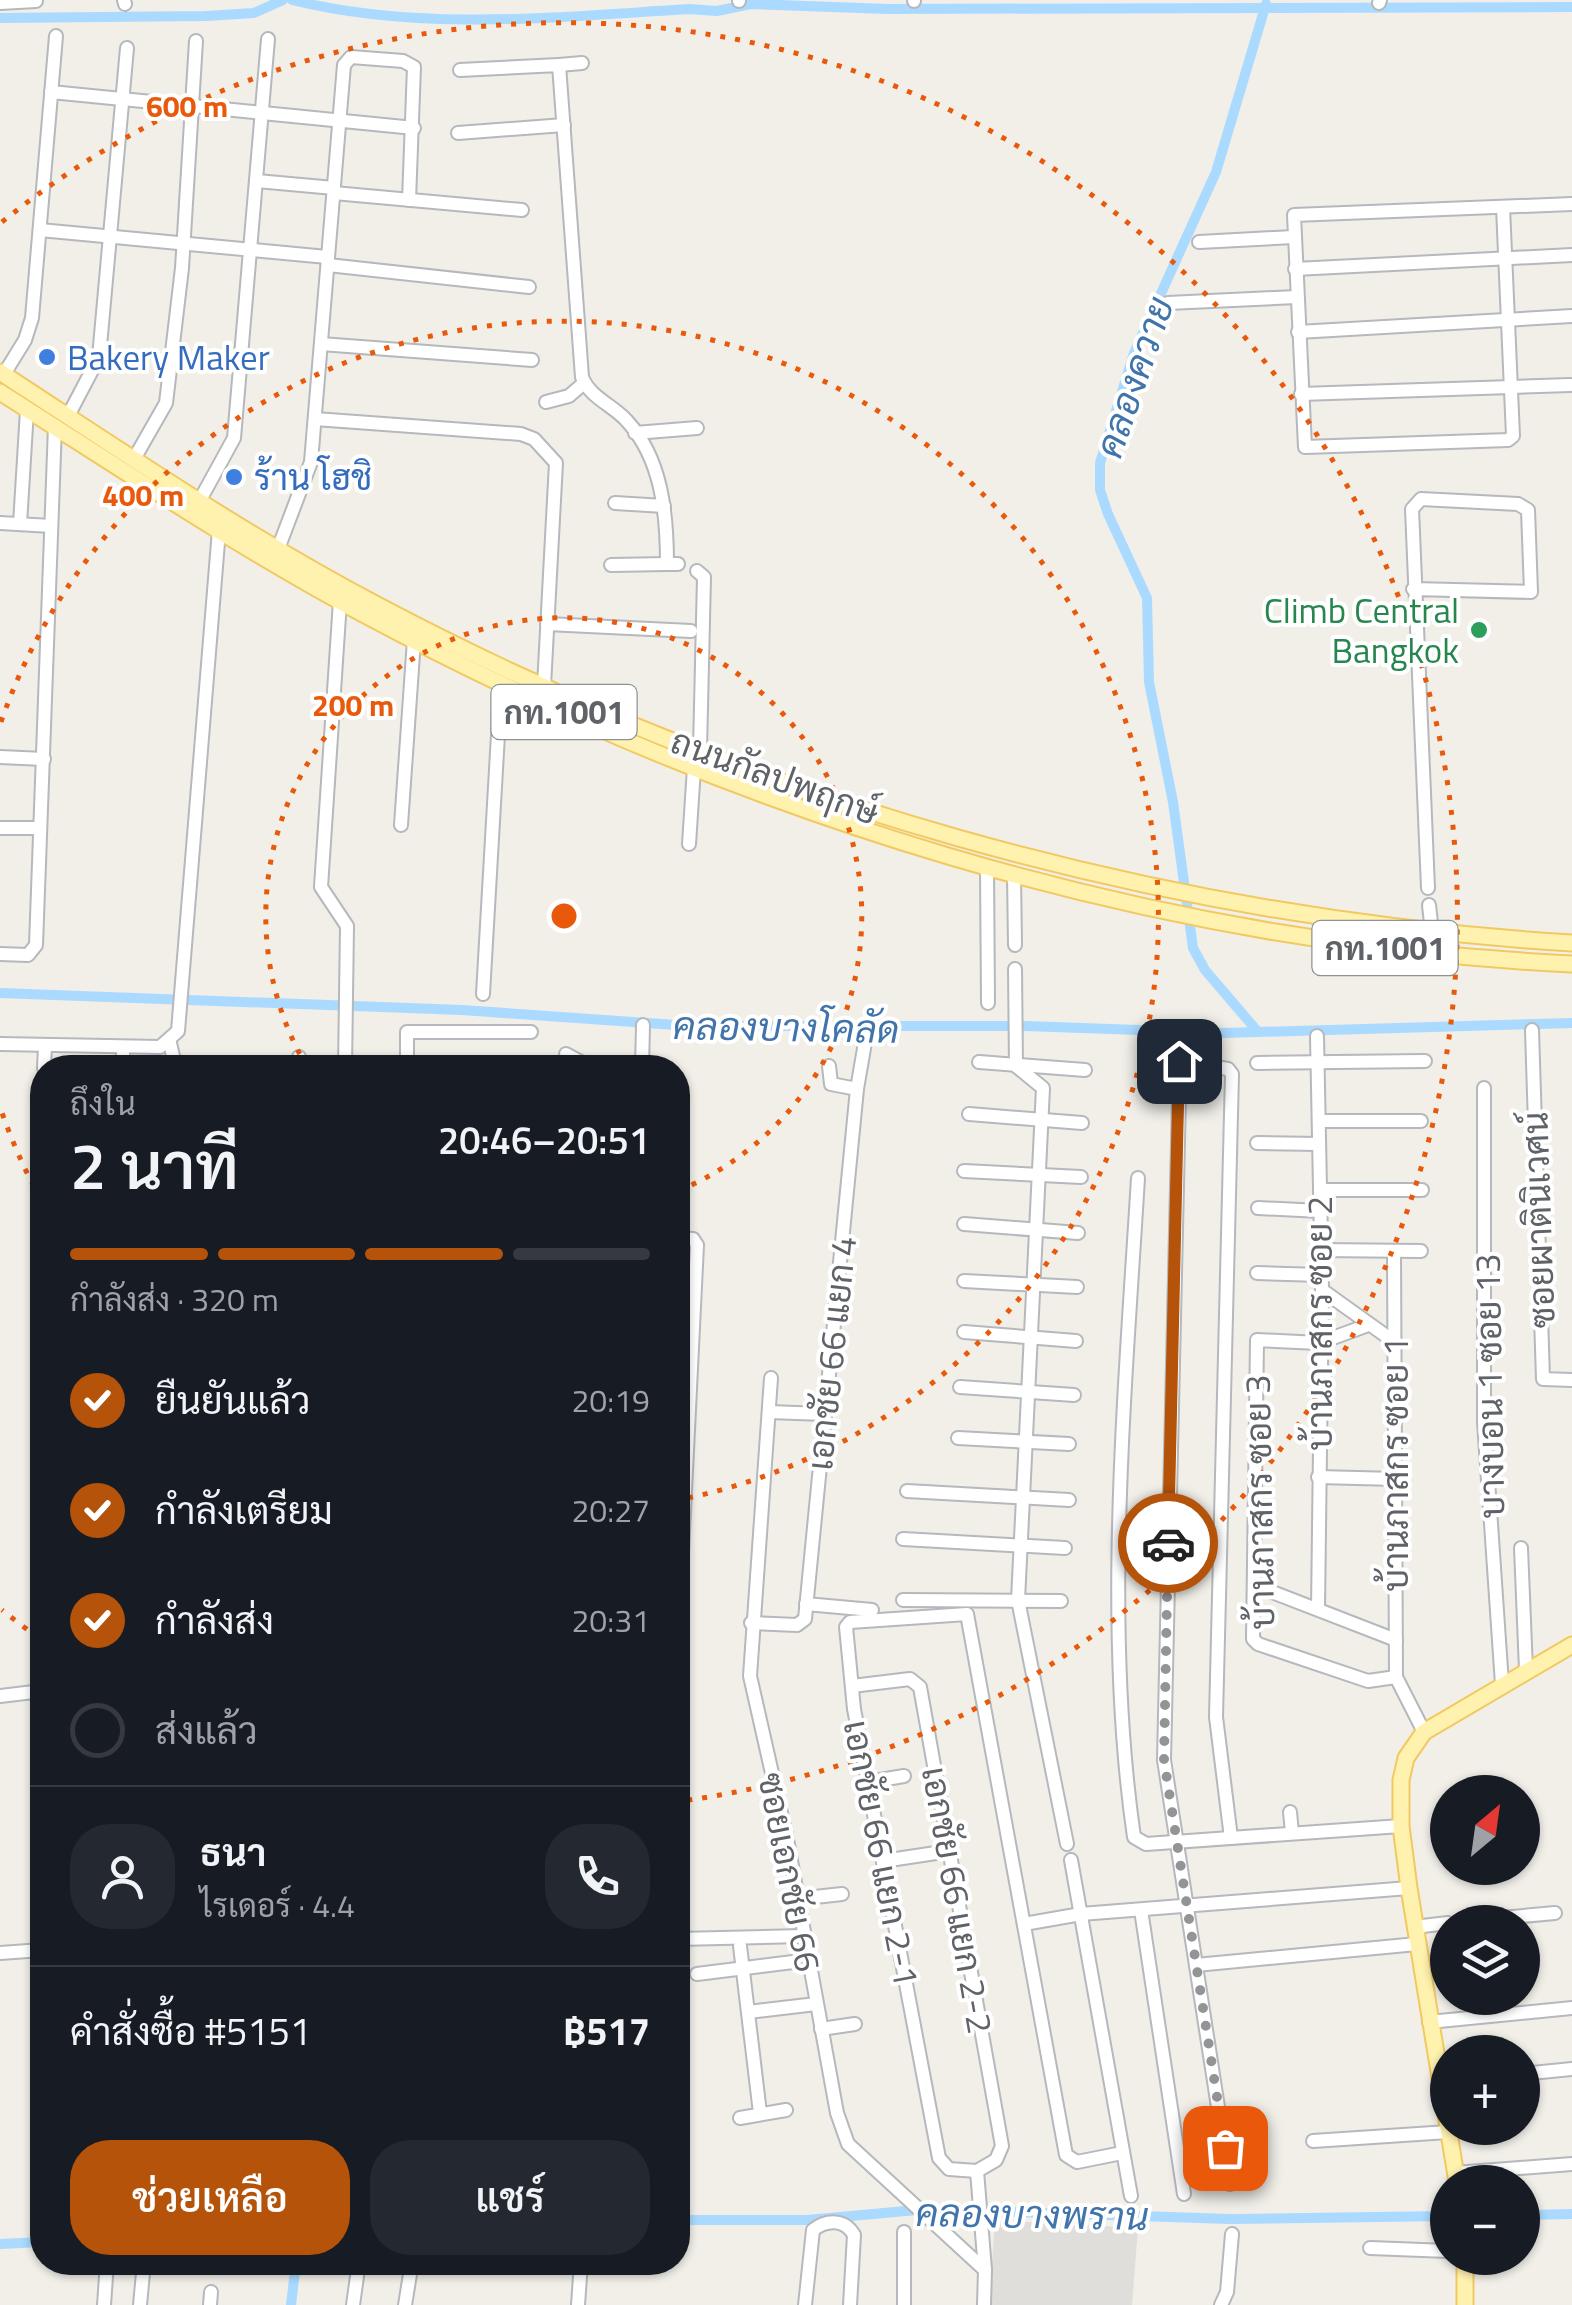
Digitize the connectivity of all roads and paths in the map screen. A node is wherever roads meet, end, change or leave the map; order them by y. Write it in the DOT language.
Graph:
graph roads {
  1 [pos="36,1"];
  2 [pos="0,3"];
  3 [pos="56,36"];
  4 [pos="268,39"];
  5 [pos="196,41"];
  6 [pos="127,48"];
  7 [pos="582,63"];
  8 [pos="559,65"];
  9 [pos="460,70"];
  10 [pos="51,92"];
  11 [pos="123,98"];
  12 [pos="192,105"];
  13 [pos="262,111"];
  14 [pos="340,119"];
  15 [pos="564,125"];
  16 [pos="414,128"];
  17 [pos="458,133"];
  18 [pos="257,181"];
  19 [pos="334,191"];
  20 [pos="409,200"];
  21 [pos="1572,204"];
  22 [pos="1503,207"];
  23 [pos="522,210"];
  24 [pos="40,230"];
  25 [pos="111,236"];
  26 [pos="1293,237"];
  27 [pos="1199,242"];
  28 [pos="183,243"];
  29 [pos="251,249"];
  30 [pos="1572,255"];
  31 [pos="1506,258"];
  32 [pos="327,261"];
  33 [pos="1295,269"];
  34 [pos="530,287"];
  35 [pos="1296,297"];
  36 [pos="1168,303"];
  37 [pos="1572,316"];
  38 [pos="1509,320"];
  39 [pos="1298,332"];
  40 [pos="321,344"];
  41 [pos="532,360"];
  42 [pos="2,373"];
  43 [pos="584,383"];
  44 [pos="1570,385"];
  45 [pos="1512,387"];
  46 [pos="0,392"];
  47 [pos="1301,394"];
  48 [pos="546,402"];
  49 [pos="28,410"];
  50 [pos="68,416"];
  51 [pos="314,419"];
  52 [pos="55,426"];
  53 [pos="697,428"];
  54 [pos="635,433"];
  55 [pos="134,458"];
  56 [pos="200,500"];
  57 [pos="616,503"];
  58 [pos="664,506"];
  59 [pos="0,523"];
  60 [pos="20,524"];
  61 [pos="51,526"];
  62 [pos="219,530"];
  63 [pos="278,548"];
  64 [pos="611,565"];
  65 [pos="697,571"];
  66 [pos="1413,589"];
  67 [pos="340,601"];
  68 [pos="547,624"];
  69 [pos="691,631"];
  70 [pos="414,640"];
  71 [pos="501,684"];
  72 [pos="544,686"];
  73 [pos="700,750"];
  74 [pos="0,757"];
  75 [pos="44,759"];
  76 [pos="694,768"];
  77 [pos="401,825"];
  78 [pos="0,828"];
  79 [pos="40,828"];
  80 [pos="689,844"];
  81 [pos="987,868"];
  82 [pos="1014,874"];
  83 [pos="1428,888"];
  84 [pos="1430,905"];
  85 [pos="1432,932"];
  86 [pos="1572,944"];
  87 [pos="1015,945"];
  88 [pos="0,954"];
  89 [pos="1572,964"];
  90 [pos="1015,970"];
  91 [pos="483,994"];
  92 [pos="988,1003"];
  93 [pos="643,1025"];
  94 [pos="1532,1030"];
  95 [pos="867,1031"];
  96 [pos="531,1032"];
  97 [pos="1316,1036"];
  98 [pos="170,1042"];
  99 [pos="0,1044"];
  100 [pos="45,1046"];
  101 [pos="123,1049"];
  102 [pos="45,1055"];
  103 [pos="123,1055"];
  104 [pos="173,1055"];
  105 [pos="346,1055"];
  106 [pos="407,1055"];
  107 [pos="642,1055"];
  108 [pos="1425,1061"];
  109 [pos="979,1062"];
  110 [pos="1257,1063"];
  111 [pos="1316,1064"];
  112 [pos="829,1066"];
  113 [pos="1016,1066"];
  114 [pos="1086,1070"];
  115 [pos="1484,1088"];
  116 [pos="857,1089"];
  117 [pos="969,1114"];
  118 [pos="1042,1120"];
  119 [pos="1421,1120"];
  120 [pos="1319,1121"];
  121 [pos="1082,1123"];
  122 [pos="1257,1143"];
  123 [pos="1318,1144"];
  124 [pos="964,1172"];
  125 [pos="1039,1174"];
  126 [pos="1080,1177"];
  127 [pos="1138,1178"];
  128 [pos="1321,1190"];
  129 [pos="1422,1190"];
  130 [pos="1258,1208"];
  131 [pos="1321,1211"];
  132 [pos="964,1224"];
  133 [pos="1036,1231"];
  134 [pos="1078,1233"];
  135 [pos="690,1240"];
  136 [pos="1320,1250"];
  137 [pos="1394,1251"];
  138 [pos="1422,1251"];
  139 [pos="1257,1272"];
  140 [pos="964,1281"];
  141 [pos="1321,1283"];
  142 [pos="1033,1284"];
  143 [pos="1077,1286"];
  144 [pos="1368,1325"];
  145 [pos="964,1332"];
  146 [pos="1031,1338"];
  147 [pos="1076,1341"];
  148 [pos="1319,1342"];
  149 [pos="1396,1343"];
  150 [pos="772,1378"];
  151 [pos="1572,1380"];
  152 [pos="960,1387"];
  153 [pos="1028,1392"];
  154 [pos="1074,1395"];
  155 [pos="690,1401"];
  156 [pos="769,1412"];
  157 [pos="824,1414"];
  158 [pos="958,1438"];
  159 [pos="1026,1442"];
  160 [pos="1069,1444"];
  161 [pos="1318,1477"];
  162 [pos="1396,1478"];
  163 [pos="907,1491"];
  164 [pos="1023,1497"];
  165 [pos="1069,1500"];
  166 [pos="903,1539"];
  167 [pos="1020,1545"];
  168 [pos="1065,1548"];
  169 [pos="1521,1548"];
  170 [pos="1254,1586"];
  171 [pos="903,1600"];
  172 [pos="1018,1600"];
  173 [pos="1061,1601"];
  174 [pos="806,1604"];
  175 [pos="872,1610"];
  176 [pos="1318,1610"];
  177 [pos="751,1623"];
  178 [pos="1396,1640"];
  179 [pos="1572,1645"];
  180 [pos="1526,1670"];
  181 [pos="1396,1677"];
  182 [pos="1502,1684"];
  183 [pos="852,1686"];
  184 [pos="30,1692"];
  185 [pos="0,1696"];
  186 [pos="1424,1732"];
  187 [pos="904,1776"];
  188 [pos="868,1782"];
  189 [pos="1290,1812"];
  190 [pos="1401,1826"];
  191 [pos="1292,1834"];
  192 [pos="1231,1838"];
  193 [pos="1178,1842"];
  194 [pos="1067,1844"];
  195 [pos="949,1851"];
  196 [pos="1071,1860"];
  197 [pos="883,1861"];
  198 [pos="1409,1888"];
  199 [pos="842,1894"];
  200 [pos="797,1900"];
  201 [pos="1187,1905"];
  202 [pos="1141,1910"];
  203 [pos="1554,1912"];
  204 [pos="1540,1913"];
  205 [pos="1082,1914"];
  206 [pos="1024,1924"];
  207 [pos="1430,1930"];
  208 [pos="1416,1935"];
  209 [pos="803,1936"];
  210 [pos="690,1939"];
  211 [pos="740,1946"];
  212 [pos="30,1951"];
  213 [pos="0,1953"];
  214 [pos="793,1962"];
  215 [pos="1196,1965"];
  216 [pos="743,1968"];
  217 [pos="697,1974"];
  218 [pos="816,2004"];
  219 [pos="1572,2008"];
  220 [pos="748,2012"];
  221 [pos="1430,2022"];
  222 [pos="855,2024"];
  223 [pos="821,2029"];
  224 [pos="1433,2035"];
  225 [pos="1572,2069"];
  226 [pos="1540,2072"];
  227 [pos="786,2110"];
  228 [pos="760,2113"];
  229 [pos="740,2118"];
  230 [pos="1430,2133"];
  231 [pos="1313,2141"];
  232 [pos="1122,2153"];
  233 [pos="1572,2164"];
  234 [pos="1540,2168"];
  235 [pos="977,2171"];
  236 [pos="1230,2184"];
  237 [pos="1184,2194"];
  238 [pos="1131,2196"];
  239 [pos="904,2232"];
  240 [pos="1232,2234"];
  241 [pos="1370,2248"];
  242 [pos="1430,2250"];
  243 [pos="984,2270"];
  244 [pos="106,2275"];
  245 [pos="143,2275"];
  246 [pos="357,2275"];
  247 [pos="410,2275"];
  248 [pos="580,2275"];
  249 [pos="1465,2275"];
  250 [pos="104,2305"];
  251 [pos="140,2305"];
  252 [pos="352,2305"];
  253 [pos="405,2305"];
  254 [pos="578,2305"];
  255 [pos="805,2305"];
  256 [pos="850,2305"];
  257 [pos="904,2305"];
  258 [pos="984,2305"];
  259 [pos="1221,2305"];
  260 [pos="1465,2305"];
  1 -- 2 [label="street"];
  3 -- 10 [label="street"];
  4 -- 13 [label="street"];
  5 -- 12 [label="street"];
  6 -- 11 [label="street"];
  7 -- 8 [label="street"];
  8 -- 9 [label="street"];
  8 -- 15 [label="street"];
  10 -- 11 [label="street"];
  10 -- 24 [label="street"];
  11 -- 12 [label="street"];
  11 -- 25 [label="street"];
  12 -- 13 [label="street"];
  12 -- 28 [label="street"];
  13 -- 14 [label="street"];
  13 -- 18 [label="street"];
  14 -- 16 [label="street"];
  14 -- 16 [label="street"];
  14 -- 19 [label="street"];
  15 -- 17 [label="street"];
  15 -- 43 [label="street"];
  16 -- 20 [label="street"];
  18 -- 19 [label="street"];
  18 -- 29 [label="street"];
  19 -- 20 [label="street"];
  19 -- 32 [label="street"];
  20 -- 23 [label="street"];
  21 -- 22 [label="street"];
  22 -- 26 [label="street"];
  22 -- 31 [label="street"];
  24 -- 25 [label="street"];
  24 -- 42 [label="street"];
  25 -- 28 [label="street"];
  25 -- 50 [label="street"];
  26 -- 27 [label="street"];
  26 -- 33 [label="street"];
  28 -- 29 [label="street"];
  28 -- 55 [label="street"];
  29 -- 32 [label="street"];
  29 -- 56 [label="street"];
  30 -- 31 [label="street"];
  31 -- 33 [label="street"];
  31 -- 38 [label="street"];
  32 -- 34 [label="street"];
  32 -- 40 [label="street"];
  33 -- 35 [label="street"];
  35 -- 36 [label="street"];
  35 -- 39 [label="street"];
  37 -- 38 [label="street"];
  38 -- 39 [label="street"];
  38 -- 45 [label="street"];
  39 -- 47 [label="street"];
  40 -- 41 [label="street"];
  40 -- 51 [label="street"];
  42 -- 50 [label="main road, ถนนกัลปพฤกษ์ / กท.1001"];
  43 -- 48 [label="street"];
  43 -- 54 [label="street"];
  44 -- 45 [label="street"];
  45 -- 47 [label="street"];
  45 -- 47 [label="street"];
  46 -- 49 [label="main road, ถนนกัลปพฤกษ์ / กท.1001"];
  49 -- 52 [label="main road, ถนนกัลปพฤกษ์ / กท.1001"];
  49 -- 60 [label="street"];
  50 -- 55 [label="main road, ถนนกัลปพฤกษ์ / กท.1001"];
  51 -- 63 [label="street"];
  51 -- 68 [label="street"];
  52 -- 61 [label="street"];
  52 -- 62 [label="main road, ถนนกัลปพฤกษ์ / กท.1001"];
  53 -- 54 [label="street"];
  54 -- 58 [label="street"];
  55 -- 56 [label="main road, ถนนกัลปพฤกษ์ / กท.1001"];
  56 -- 63 [label="main road, ถนนกัลปพฤกษ์ / กท.1001"];
  57 -- 58 [label="street"];
  58 -- 64 [label="street"];
  59 -- 60 [label="street"];
  60 -- 61 [label="street"];
  61 -- 75 [label="street"];
  62 -- 67 [label="main road, ถนนกัลปพฤกษ์ / กท.1001"];
  62 -- 98 [label="street"];
  63 -- 72 [label="main road, ถนนกัลปพฤกษ์ / กท.1001"];
  65 -- 73 [label="street"];
  66 -- 66 [label="street"];
  66 -- 83 [label="street"];
  67 -- 70 [label="main road, ถนนกัลปพฤกษ์ / กท.1001"];
  67 -- 105 [label="street"];
  68 -- 69 [label="street"];
  68 -- 72 [label="street"];
  70 -- 71 [label="main road, ถนนกัลปพฤกษ์ / กท.1001"];
  70 -- 77 [label="street"];
  71 -- 76 [label="main road, ถนนกัลปพฤกษ์ / กท.1001"];
  71 -- 91 [label="street"];
  72 -- 73 [label="main road, ถนนกัลปพฤกษ์ / กท.1001"];
  73 -- 85 [label="main road, ถนนกัลปพฤกษ์ / กท.1001"];
  74 -- 75 [label="street"];
  75 -- 79 [label="street"];
  76 -- 80 [label="street"];
  76 -- 81 [label="main road, ถนนกัลปพฤกษ์ / กท.1001"];
  78 -- 79 [label="street"];
  79 -- 88 [label="street"];
  81 -- 82 [label="main road, ถนนกัลปพฤกษ์ / กท.1001"];
  81 -- 92 [label="street"];
  82 -- 87 [label="street"];
  82 -- 89 [label="main road, ถนนกัลปพฤกษ์ / กท.1001"];
  84 -- 85 [label="street"];
  85 -- 86 [label="main road, ถนนกัลปพฤกษ์ / กท.1001"];
  90 -- 113 [label="street"];
  93 -- 107 [label="street"];
  94 -- 151 [label="street, ซอยผาตินิเวศน์"];
  95 -- 116 [label="street, เอกชัย 66 แยก 4"];
  96 -- 106 [label="street"];
  97 -- 111 [label="street, บ้านภาสกร ซอย 2"];
  98 -- 101 [label="street"];
  98 -- 104 [label="street"];
  99 -- 100 [label="street"];
  100 -- 101 [label="street"];
  100 -- 102 [label="street"];
  101 -- 103 [label="street"];
  108 -- 111 [label="street"];
  109 -- 113 [label="street"];
  110 -- 111 [label="street"];
  111 -- 120 [label="street, บ้านภาสกร ซอย 2"];
  112 -- 116 [label="street"];
  113 -- 114 [label="street"];
  113 -- 118 [label="street"];
  115 -- 182 [label="street, บางบอน 1 ซอย 13"];
  116 -- 157 [label="street, เอกชัย 66 แยก 4"];
  117 -- 118 [label="street"];
  118 -- 121 [label="street"];
  118 -- 125 [label="street"];
  119 -- 120 [label="street"];
  120 -- 123 [label="street, บ้านภาสกร ซอย 2"];
  122 -- 123 [label="street"];
  123 -- 128 [label="street, บ้านภาสกร ซอย 2"];
  124 -- 125 [label="street"];
  125 -- 126 [label="street"];
  125 -- 133 [label="street"];
  127 -- 193 [label="street"];
  128 -- 129 [label="street"];
  128 -- 131 [label="street, บ้านภาสกร ซอย 2"];
  130 -- 131 [label="street"];
  131 -- 136 [label="street, บ้านภาสกร ซอย 2"];
  132 -- 133 [label="street"];
  133 -- 134 [label="street"];
  133 -- 142 [label="street"];
  135 -- 155 [label="street"];
  136 -- 137 [label="street"];
  136 -- 141 [label="street, บ้านภาสกร ซอย 2"];
  137 -- 138 [label="street"];
  137 -- 149 [label="street, บ้านภาสกร ซอย 1"];
  139 -- 141 [label="street"];
  140 -- 142 [label="street"];
  141 -- 144 [label="street"];
  141 -- 148 [label="street, บ้านภาสกร ซอย 2"];
  142 -- 143 [label="street"];
  142 -- 146 [label="street"];
  144 -- 148 [label="street"];
  144 -- 149 [label="street"];
  145 -- 146 [label="street"];
  146 -- 147 [label="street"];
  146 -- 153 [label="street"];
  148 -- 161 [label="street, บ้านภาสกร ซอย 2"];
  148 -- 170 [label="street, บ้านภาสกร ซอย 3"];
  149 -- 162 [label="street, บ้านภาสกร ซอย 1"];
  150 -- 156 [label="street, ซอยเอกชัย 66"];
  152 -- 153 [label="street"];
  153 -- 154 [label="street"];
  153 -- 159 [label="street"];
  156 -- 157 [label="street"];
  156 -- 177 [label="street, ซอยเอกชัย 66"];
  157 -- 174 [label="street, เอกชัย 66 แยก 4"];
  158 -- 159 [label="street"];
  159 -- 160 [label="street"];
  159 -- 164 [label="street"];
  161 -- 162 [label="street"];
  161 -- 176 [label="street, บ้านภาสกร ซอย 2"];
  162 -- 178 [label="street, บ้านภาสกร ซอย 1"];
  163 -- 164 [label="street"];
  164 -- 165 [label="street"];
  164 -- 167 [label="street"];
  166 -- 167 [label="street"];
  167 -- 168 [label="street"];
  167 -- 172 [label="street"];
  169 -- 180 [label="street"];
  170 -- 176 [label="street"];
  170 -- 181 [label="street, บ้านภาสกร ซอย 3"];
  171 -- 172 [label="street"];
  172 -- 173 [label="street"];
  172 -- 194 [label="street"];
  174 -- 175 [label="street"];
  174 -- 177 [label="street"];
  176 -- 178 [label="street"];
  177 -- 200 [label="street, ซอยเอกชัย 66"];
  178 -- 181 [label="street, บ้านภาสกร ซอย 1"];
  179 -- 180 [label="main road"];
  180 -- 182 [label="main road"];
  181 -- 186 [label="street"];
  182 -- 186 [label="main road"];
  183 -- 188 [label="street, เอกชัย 66 แยก 2-1"];
  183 -- 195 [label="street, เอกชัย 66 แยก 2-2"];
  183 -- 206 [label="street, เอกชัย 66 แยก 2-1"];
  184 -- 185 [label="street"];
  186 -- 190 [label="main road"];
  187 -- 188 [label="street"];
  188 -- 197 [label="street, เอกชัย 66 แยก 2-1"];
  189 -- 191 [label="street"];
  190 -- 191 [label="street"];
  190 -- 198 [label="main road"];
  191 -- 192 [label="street"];
  192 -- 193 [label="street"];
  192 -- 193 [label="street"];
  193 -- 201 [label="street"];
  195 -- 197 [label="street"];
  195 -- 235 [label="street, เอกชัย 66 แยก 2-2"];
  196 -- 205 [label="street"];
  197 -- 235 [label="street, เอกชัย 66 แยก 2-1"];
  198 -- 201 [label="street"];
  198 -- 208 [label="main road"];
  199 -- 200 [label="street"];
  200 -- 209 [label="street, ซอยเอกชัย 66"];
  201 -- 202 [label="street"];
  201 -- 215 [label="street"];
  202 -- 205 [label="street"];
  202 -- 237 [label="street"];
  203 -- 204 [label="street"];
  205 -- 206 [label="street"];
  205 -- 232 [label="street"];
  206 -- 232 [label="street"];
  207 -- 208 [label="street"];
  208 -- 215 [label="street"];
  208 -- 221 [label="main road"];
  209 -- 210 [label="street"];
  209 -- 218 [label="street, ซอยเอกชัย 66"];
  211 -- 216 [label="street"];
  212 -- 213 [label="street"];
  214 -- 216 [label="street"];
  215 -- 236 [label="street"];
  216 -- 217 [label="street"];
  216 -- 220 [label="street"];
  218 -- 220 [label="street"];
  218 -- 223 [label="street, ซอยเอกชัย 66"];
  219 -- 221 [label="street"];
  220 -- 228 [label="street"];
  221 -- 224 [label="main road"];
  222 -- 223 [label="street"];
  223 -- 243 [label="street, ซอยเอกชัย 66"];
  225 -- 226 [label="street"];
  227 -- 228 [label="street"];
  228 -- 229 [label="street"];
  230 -- 231 [label="street"];
  232 -- 238 [label="street"];
  233 -- 234 [label="street"];
  235 -- 243 [label="street"];
  239 -- 257 [label="street"];
  240 -- 259 [label="street"];
  241 -- 242 [label="street"];
  243 -- 258 [label="street"];
  244 -- 250 [label="street"];
  245 -- 251 [label="street"];
  246 -- 252 [label="street"];
  247 -- 253 [label="street"];
  248 -- 254 [label="street"];
  249 -- 260 [label="main road"];
  255 -- 256 [label="street"];
}
